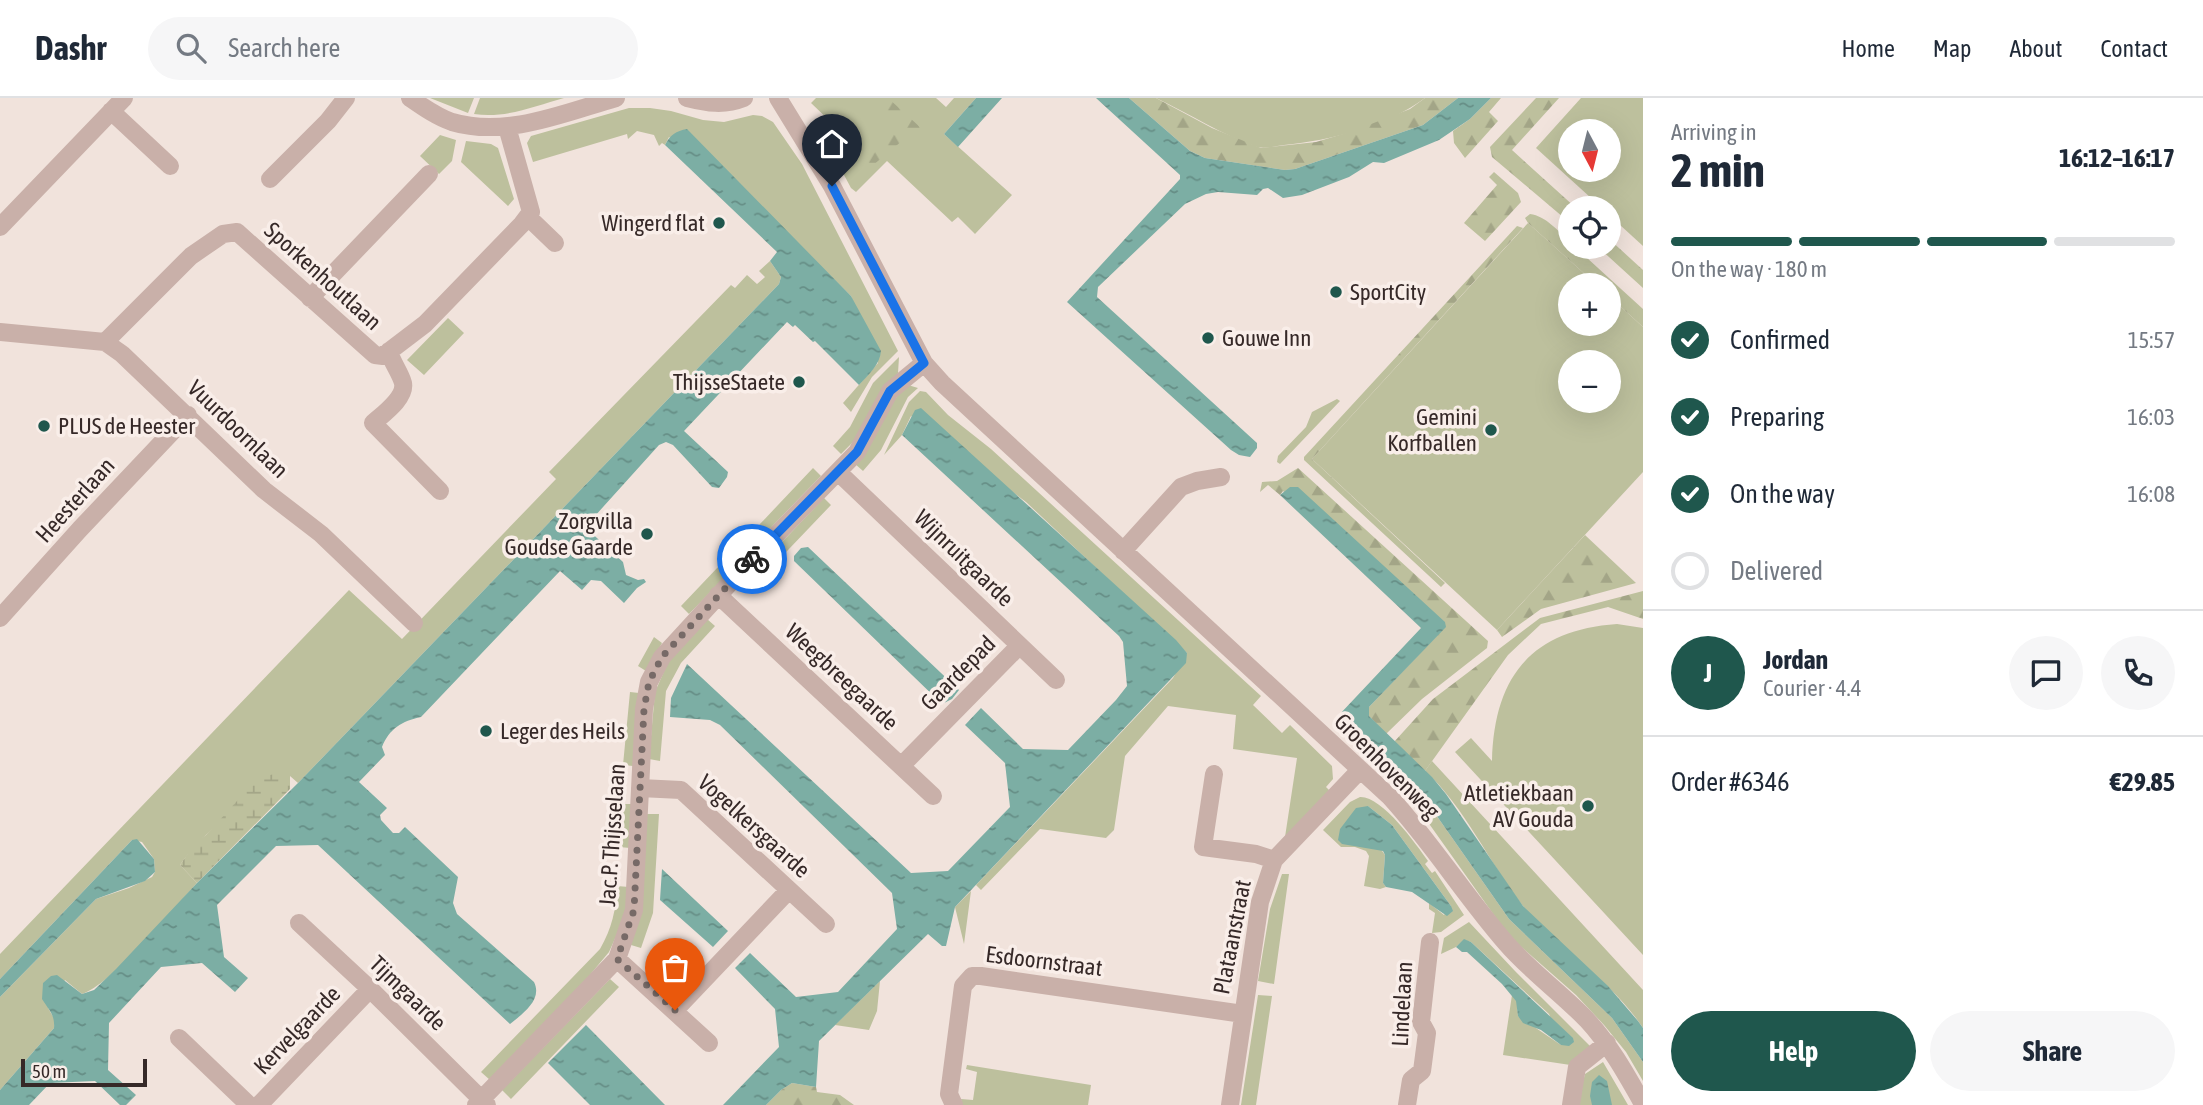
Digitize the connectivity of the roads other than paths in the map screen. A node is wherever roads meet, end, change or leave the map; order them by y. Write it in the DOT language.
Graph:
graph roads {
  1 [pos="124,98"];
  2 [pos="346,98"];
  3 [pos="410,98"];
  4 [pos="615,98"];
  5 [pos="687,98"];
  6 [pos="744,98"];
  7 [pos="778,98"];
  8 [pos="111,111"];
  9 [pos="507,127"];
  10 [pos="170,166"];
  11 [pos="429,174"];
  12 [pos="270,179"];
  13 [pos="528,217"];
  14 [pos="0,227"];
  15 [pos="555,243"];
  16 [pos="310,298"];
  17 [pos="0,332"];
  18 [pos="105,342"];
  19 [pos="389,351"];
  20 [pos="924,363"];
  21 [pos="188,415"];
  22 [pos="838,472"];
  23 [pos="1221,477"];
  24 [pos="440,491"];
  25 [pos="1123,551"];
  26 [pos="718,595"];
  27 [pos="0,618"];
  28 [pos="414,623"];
  29 [pos="1020,646"];
  30 [pos="1056,680"];
  31 [pos="901,766"];
  32 [pos="1360,770"];
  33 [pos="1214,774"];
  34 [pos="640,788"];
  35 [pos="933,796"];
  36 [pos="1274,860"];
  37 [pos="789,890"];
  38 [pos="299,923"];
  39 [pos="826,924"];
  40 [pos="1430,942"];
  41 [pos="617,959"];
  42 [pos="370,989"];
  43 [pos="675,1010"];
  44 [pos="1243,1014"];
  45 [pos="179,1038"];
  46 [pos="709,1043"];
  47 [pos="1606,1043"];
  48 [pos="481,1103"];
  49 [pos="1643,1104"];
  50 [pos="248,1105"];
  51 [pos="259,1105"];
  52 [pos="954,1105"];
  53 [pos="1230,1105"];
  54 [pos="1407,1105"];
  55 [pos="1571,1105"];
  1 -- 8 [label="street"];
  2 -- 12 [label="street"];
  3 -- 9 [label="street"];
  4 -- 9 [label="street"];
  5 -- 6 [label="street"];
  7 -- 20 [label="street, Groenhovenweg"];
  8 -- 10 [label="street"];
  8 -- 14 [label="street"];
  9 -- 13 [label="street"];
  11 -- 16 [label="street"];
  13 -- 15 [label="street"];
  13 -- 19 [label="street, Sporkenhoutlaan"];
  16 -- 18 [label="street, Sporkenhoutlaan"];
  16 -- 19 [label="street, Sporkenhoutlaan"];
  17 -- 18 [label="street"];
  18 -- 21 [label="street, Vuurdoornlaan"];
  19 -- 24 [label="street"];
  20 -- 22 [label="street, Jac.P. Thijsselaan"];
  20 -- 25 [label="street, Groenhovenweg"];
  21 -- 27 [label="street, Heesterlaan"];
  21 -- 28 [label="street, Vuurdoornlaan"];
  22 -- 26 [label="street, Jac.P. Thijsselaan"];
  22 -- 29 [label="street, Wijnruitgaarde"];
  23 -- 25 [label="street"];
  25 -- 32 [label="street, Groenhovenweg"];
  26 -- 31 [label="street, Weegbreegaarde"];
  26 -- 34 [label="street, Jac.P. Thijsselaan"];
  29 -- 30 [label="street, Wijnruitgaarde"];
  29 -- 31 [label="street, Gaardepad"];
  31 -- 35 [label="street, Weegbreegaarde"];
  32 -- 36 [label="street, Plataanstraat"];
  32 -- 47 [label="street, Groenhovenweg"];
  33 -- 36 [label="street"];
  34 -- 37 [label="street, Vogelkersgaarde"];
  34 -- 41 [label="street, Jac.P. Thijsselaan"];
  36 -- 44 [label="street, Plataanstraat"];
  37 -- 39 [label="street, Vogelkersgaarde"];
  37 -- 43 [label="street"];
  38 -- 42 [label="street, Tijmgaarde"];
  40 -- 54 [label="street, Lindelaan"];
  41 -- 43 [label="street"];
  41 -- 48 [label="street, Jac.P. Thijsselaan"];
  42 -- 48 [label="street, Tijmgaarde"];
  42 -- 51 [label="street, Kervelgaarde"];
  43 -- 46 [label="street"];
  44 -- 52 [label="street, Esdoornstraat"];
  44 -- 53 [label="street, Plataanstraat"];
  45 -- 50 [label="street"];
  47 -- 49 [label="street, Groenhovenweg"];
  47 -- 55 [label="street"];
}
